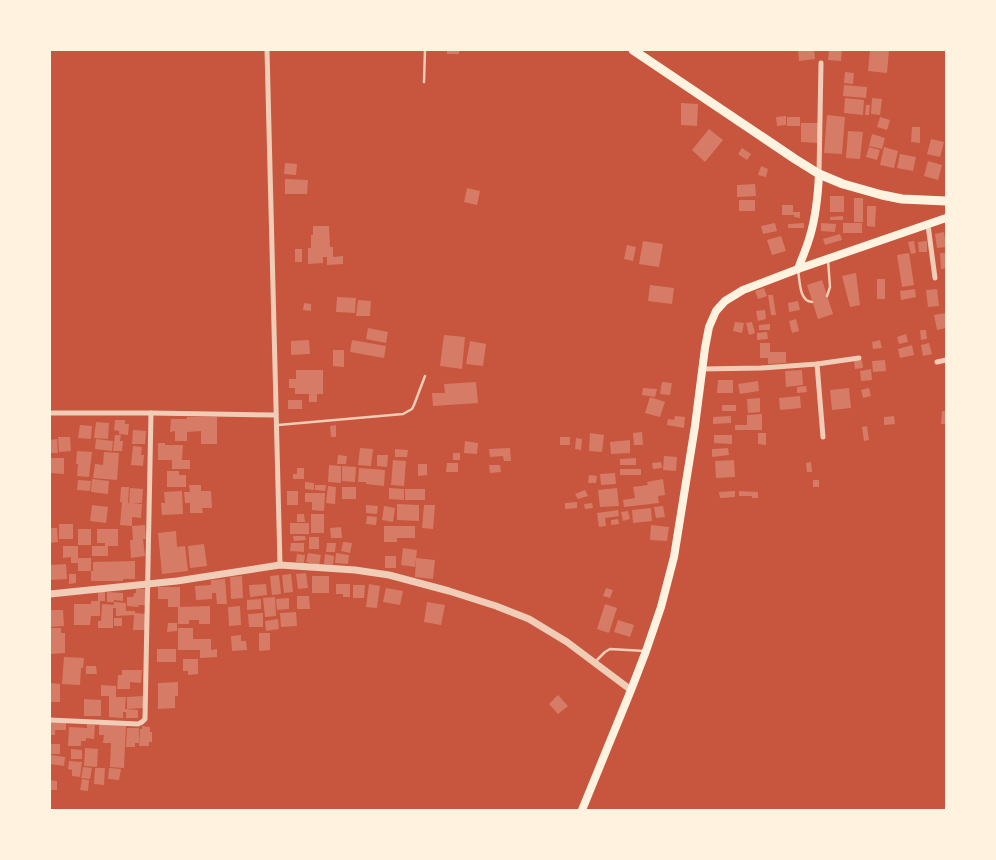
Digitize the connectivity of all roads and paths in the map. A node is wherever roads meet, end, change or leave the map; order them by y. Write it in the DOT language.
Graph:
graph roads {
  1 [pos="267,50"];
  2 [pos="425,50"];
  3 [pos="633,50"];
  4 [pos="821,63"];
  5 [pos="424,82"];
  6 [pos="819,174"];
  7 [pos="946,201"];
  8 [pos="946,218"];
  9 [pos="928,225"];
  10 [pos="828,259"];
  11 [pos="798,269"];
  12 [pos="936,278"];
  13 [pos="827,296"];
  14 [pos="812,302"];
  15 [pos="859,358"];
  16 [pos="946,360"];
  17 [pos="937,362"];
  18 [pos="817,364"];
  19 [pos="702,370"];
  20 [pos="425,376"];
  21 [pos="50,413"];
  22 [pos="151,413"];
  23 [pos="276,415"];
  24 [pos="276,425"];
  25 [pos="823,437"];
  26 [pos="280,565"];
  27 [pos="148,584"];
  28 [pos="50,594"];
  29 [pos="646,651"];
  30 [pos="594,663"];
  31 [pos="631,690"];
  32 [pos="50,720"];
  33 [pos="582,810"];
  1 -- 23 [label="street"];
  2 -- 5 [label="lane"];
  3 -- 6 [label="highway"];
  4 -- 6 [label="street"];
  6 -- 7 [label="highway"];
  6 -- 11 [label="main road"];
  8 -- 9 [label="main road"];
  9 -- 10 [label="main road"];
  9 -- 12 [label="street"];
  10 -- 11 [label="main road"];
  10 -- 13 [label="lane"];
  11 -- 14 [label="lane"];
  11 -- 19 [label="main road"];
  15 -- 18 [label="street"];
  16 -- 17 [label="street"];
  18 -- 19 [label="street"];
  18 -- 25 [label="street"];
  19 -- 29 [label="main road"];
  20 -- 24 [label="lane"];
  21 -- 22 [label="street"];
  22 -- 23 [label="street"];
  22 -- 27 [label="street"];
  23 -- 24 [label="street"];
  24 -- 26 [label="street"];
  26 -- 27 [label="street"];
  26 -- 30 [label="street"];
  27 -- 28 [label="street"];
  27 -- 32 [label="street"];
  29 -- 30 [label="lane"];
  29 -- 31 [label="main road"];
  30 -- 31 [label="street"];
  31 -- 33 [label="main road"];
}
